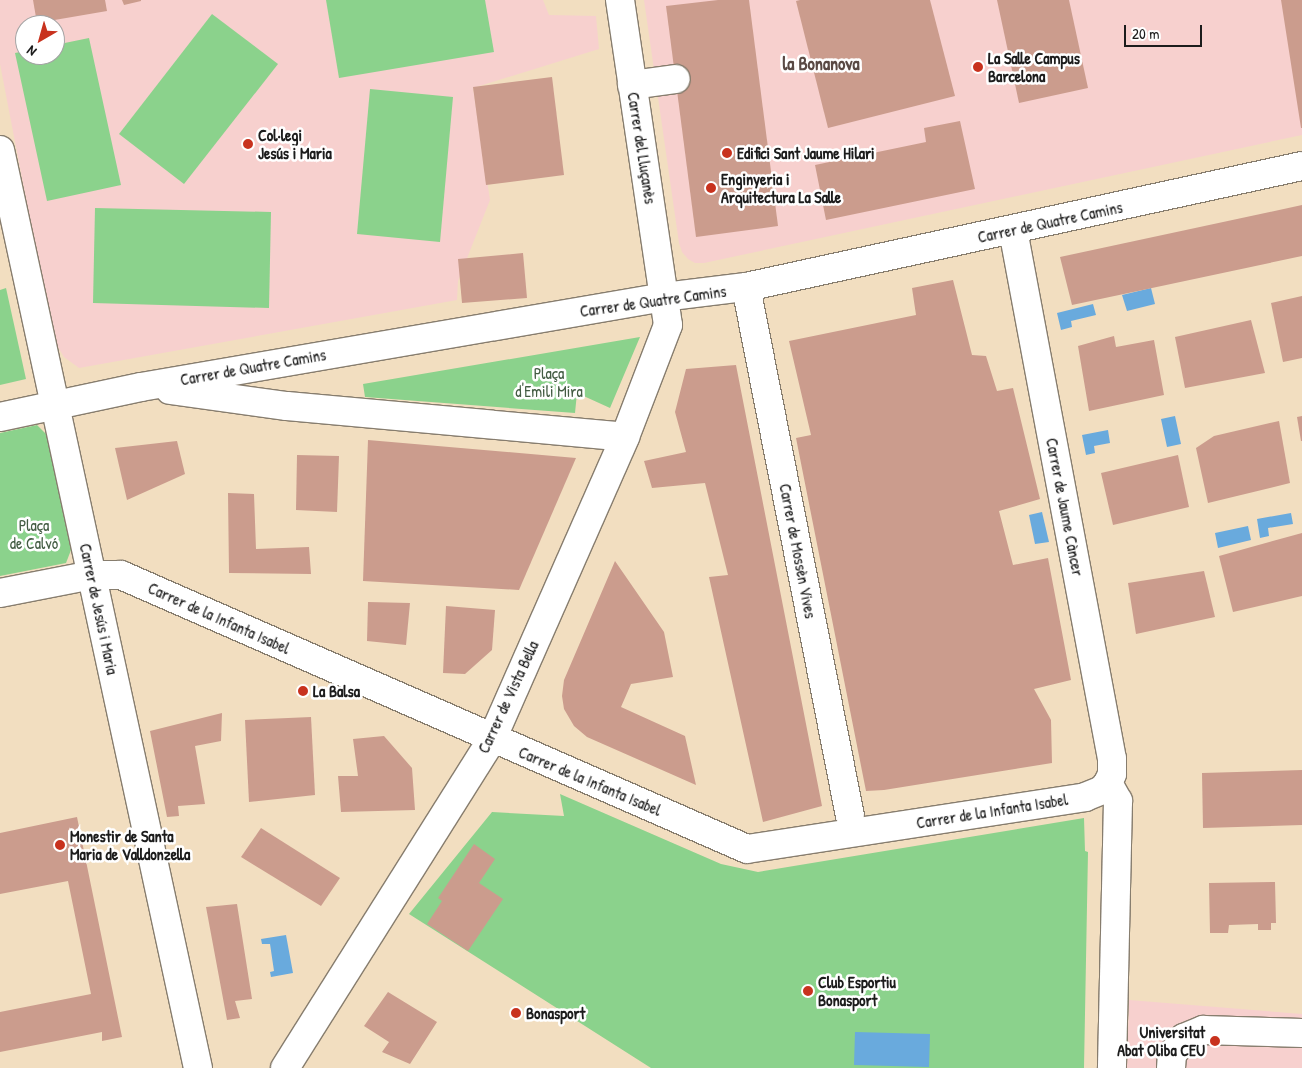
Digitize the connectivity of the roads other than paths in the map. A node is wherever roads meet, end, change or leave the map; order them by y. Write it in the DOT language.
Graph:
graph roads {
  1 [pos="620,0"];
  2 [pos="676,79"];
  3 [pos="632,84"];
  4 [pos="0,150"];
  5 [pos="1302,166"];
  6 [pos="1013,230"];
  7 [pos="746,287"];
  8 [pos="664,297"];
  9 [pos="141,386"];
  10 [pos="56,406"];
  11 [pos="0,417"];
  12 [pos="625,438"];
  13 [pos="92,575"];
  14 [pos="0,593"];
  15 [pos="492,738"];
  16 [pos="1108,783"];
  17 [pos="847,804"];
  18 [pos="1302,1033"];
  19 [pos="198,1068"];
  20 [pos="285,1068"];
  21 [pos="1112,1068"];
  22 [pos="1171,1068"];
  1 -- 3 [label="street, Carrer del Lluçanès"];
  2 -- 3 [label="street"];
  3 -- 8 [label="street, Carrer del Lluçanès"];
  4 -- 10 [label="street, Carrer de Jesús i Maria"];
  5 -- 6 [label="street, Carrer de Quatre Camins"];
  6 -- 7 [label="street, Carrer de Quatre Camins"];
  6 -- 16 [label="street, Carrer de Jaume Càncer"];
  7 -- 8 [label="street, Carrer de Quatre Camins"];
  7 -- 17 [label="street, Carrer de Mossèn Vives"];
  8 -- 9 [label="street, Carrer de Quatre Camins"];
  8 -- 12 [label="street, Carrer de Vista Bella"];
  9 -- 10 [label="street, Carrer de Quatre Camins"];
  9 -- 12 [label="street"];
  10 -- 11 [label="street, Carrer de Quatre Camins"];
  10 -- 13 [label="street, Carrer de Jesús i Maria"];
  12 -- 15 [label="street, Carrer de Vista Bella"];
  13 -- 14 [label="street"];
  13 -- 15 [label="street, Carrer de la Infanta Isabel"];
  13 -- 19 [label="street, Carrer de Jesús i Maria"];
  15 -- 16 [label="street, Carrer de la Infanta Isabel"];
  15 -- 20 [label="street, Carrer de Vista Bella"];
  16 -- 21 [label="street"];
  18 -- 22 [label="street"];
}
